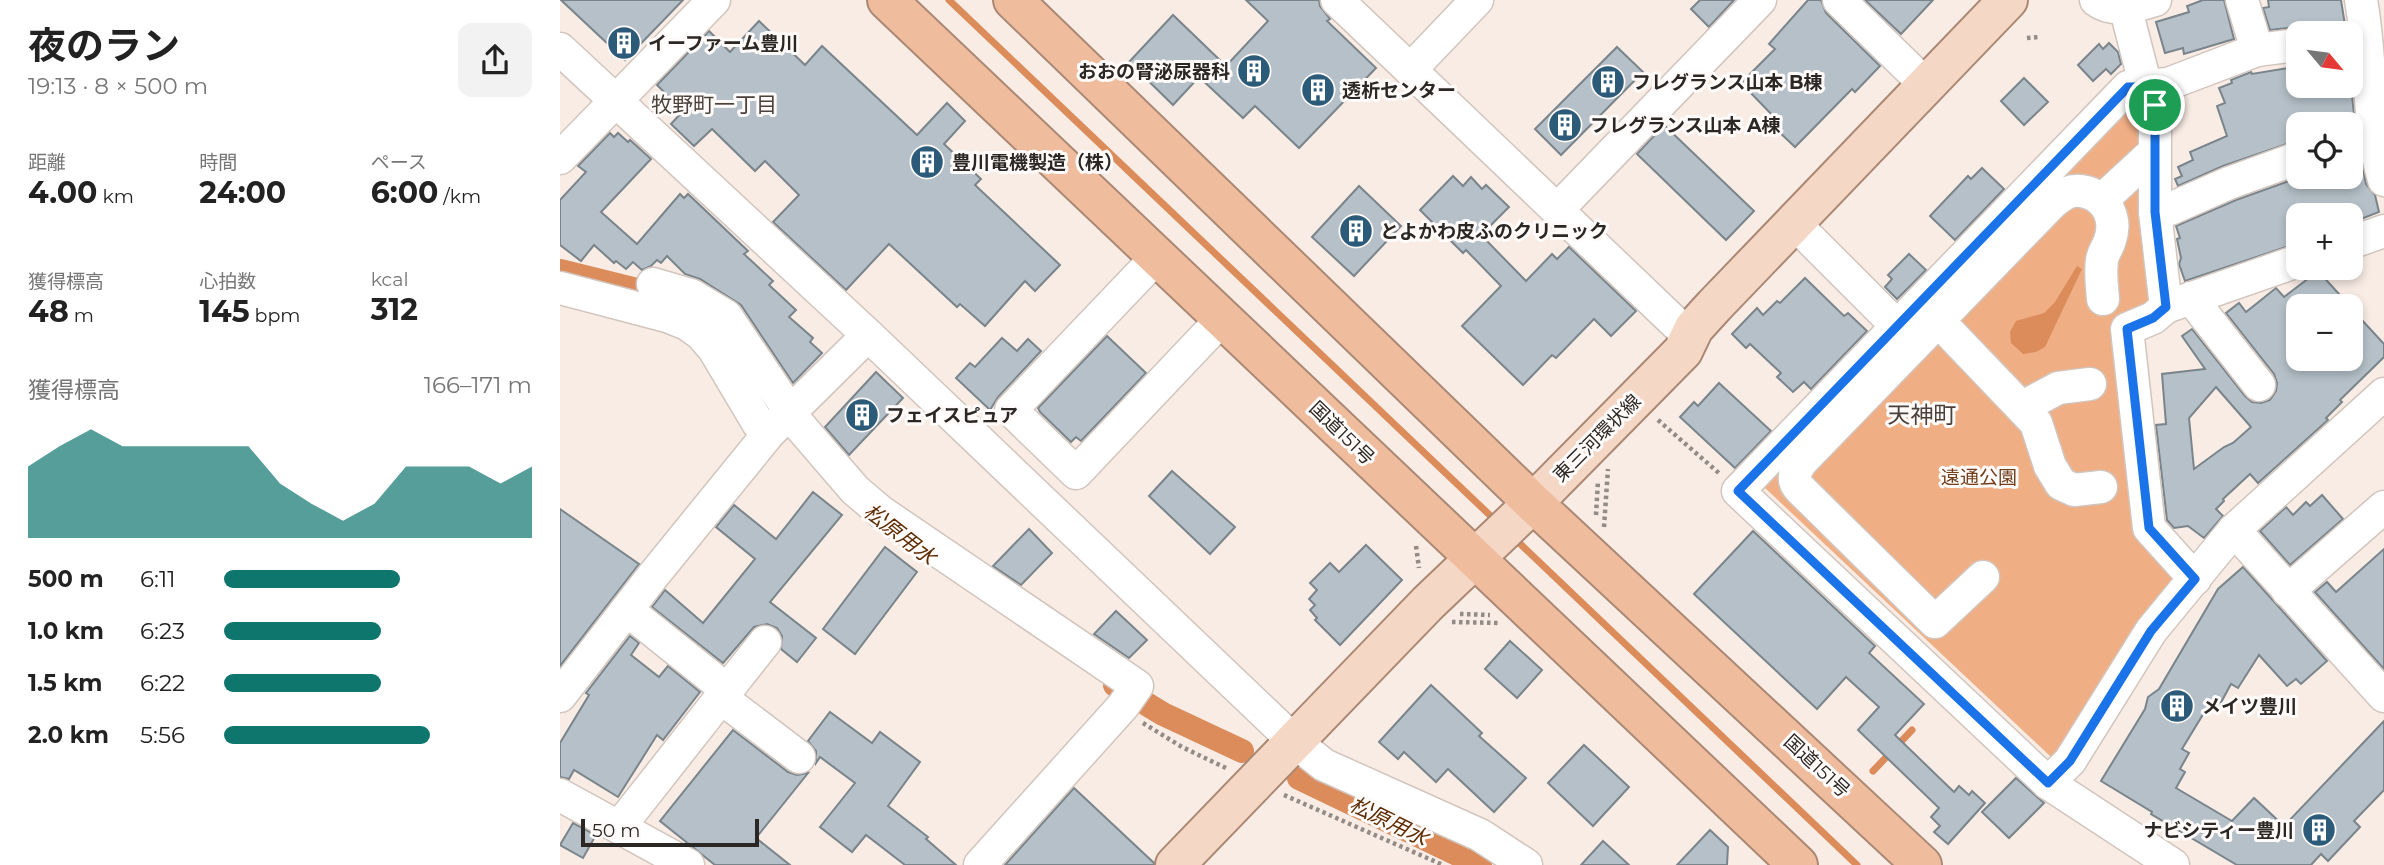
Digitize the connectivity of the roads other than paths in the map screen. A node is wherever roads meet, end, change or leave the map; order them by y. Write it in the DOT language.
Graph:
graph roads {
  1 [pos="713,0"];
  2 [pos="887,0"];
  3 [pos="1013,0"];
  4 [pos="1337,0"];
  5 [pos="1477,0"];
  6 [pos="1760,0"];
  7 [pos="1839,0"];
  8 [pos="2008,0"];
  9 [pos="2155,0"];
  10 [pos="2242,0"];
  11 [pos="2361,0"];
  12 [pos="2111,3"];
  13 [pos="2367,31"];
  14 [pos="2286,46"];
  15 [pos="560,49"];
  16 [pos="2257,50"];
  17 [pos="1411,69"];
  18 [pos="1926,84"];
  19 [pos="2146,87"];
  20 [pos="614,101"];
  21 [pos="2154,152"];
  22 [pos="560,158"];
  23 [pos="2370,161"];
  24 [pos="2286,163"];
  25 [pos="2102,200"];
  26 [pos="1558,209"];
  27 [pos="2155,212"];
  28 [pos="1794,223"];
  29 [pos="2384,231"];
  30 [pos="2363,238"];
  31 [pos="1157,257"];
  32 [pos="2286,265"];
  33 [pos="653,284"];
  34 [pos="560,288"];
  35 [pos="2103,299"];
  36 [pos="2178,303"];
  37 [pos="1222,319"];
  38 [pos="1934,325"];
  39 [pos="868,335"];
  40 [pos="1690,337"];
  41 [pos="2090,384"];
  42 [pos="2259,384"];
  43 [pos="2384,394"];
  44 [pos="2023,407"];
  45 [pos="779,423"];
  46 [pos="2101,487"];
  47 [pos="2384,507"];
  48 [pos="1504,530"];
  49 [pos="2234,530"];
  50 [pos="1983,577"];
  51 [pos="2195,579"];
  52 [pos="2288,591"];
  53 [pos="627,610"];
  54 [pos="765,642"];
  55 [pos="727,690"];
  56 [pos="560,696"];
  57 [pos="2384,696"];
  58 [pos="1296,742"];
  59 [pos="799,757"];
  60 [pos="2048,783"];
  61 [pos="560,795"];
  62 [pos="620,826"];
  63 [pos="688,865"];
  64 [pos="980,865"];
  65 [pos="1175,865"];
  66 [pos="1526,865"];
  67 [pos="1798,865"];
  68 [pos="1922,865"];
  69 [pos="2173,865"];
  1 -- 20 [label="street"];
  2 -- 31 [label="highway, 国道151号"];
  3 -- 48 [label="highway, 国道151号"];
  4 -- 17 [label="street"];
  5 -- 17 [label="street"];
  6 -- 26 [label="street"];
  7 -- 18 [label="street"];
  8 -- 18 [label="main road, 東三河環状線"];
  9 -- 12 [label="street"];
  10 -- 16 [label="street"];
  11 -- 13 [label="street"];
  12 -- 19 [label="street"];
  13 -- 23 [label="street"];
  14 -- 16 [label="street"];
  15 -- 20 [label="street"];
  16 -- 19 [label="street"];
  17 -- 26 [label="street"];
  18 -- 28 [label="main road, 東三河環状線"];
  19 -- 21 [label="street"];
  19 -- 38 [label="street"];
  20 -- 22 [label="street"];
  20 -- 39 [label="street"];
  21 -- 25 [label="street"];
  21 -- 27 [label="street"];
  24 -- 27 [label="street"];
  25 -- 35 [label="street"];
  25 -- 38 [label="street"];
  26 -- 40 [label="street"];
  27 -- 36 [label="street"];
  28 -- 38 [label="street"];
  28 -- 40 [label="main road, 東三河環状線"];
  29 -- 30 [label="street"];
  31 -- 37 [label="highway, 国道151号"];
  31 -- 37 [label="street"];
  32 -- 36 [label="street"];
  33 -- 45 [label="street"];
  34 -- 45 [label="street"];
  36 -- 42 [label="street"];
  36 -- 51 [label="street"];
  37 -- 48 [label="highway, 国道151号"];
  38 -- 44 [label="street"];
  38 -- 50 [label="street"];
  38 -- 60 [label="street"];
  39 -- 45 [label="street"];
  39 -- 58 [label="street"];
  40 -- 48 [label="main road, 東三河環状線"];
  41 -- 44 [label="street"];
  43 -- 49 [label="street"];
  44 -- 46 [label="street"];
  45 -- 53 [label="street"];
  45 -- 64 [label="street"];
  47 -- 52 [label="street"];
  48 -- 58 [label="main road, 東三河環状線"];
  48 -- 67 [label="highway, 国道151号"];
  48 -- 68 [label="highway, 国道151号"];
  49 -- 51 [label="street"];
  49 -- 52 [label="street"];
  51 -- 60 [label="street"];
  52 -- 57 [label="street"];
  53 -- 55 [label="street"];
  53 -- 56 [label="street"];
  54 -- 55 [label="street"];
  55 -- 59 [label="street"];
  55 -- 62 [label="street"];
  58 -- 65 [label="main road, 東三河環状線"];
  58 -- 66 [label="street"];
  60 -- 69 [label="street"];
  61 -- 62 [label="street"];
  62 -- 63 [label="street"];
}
